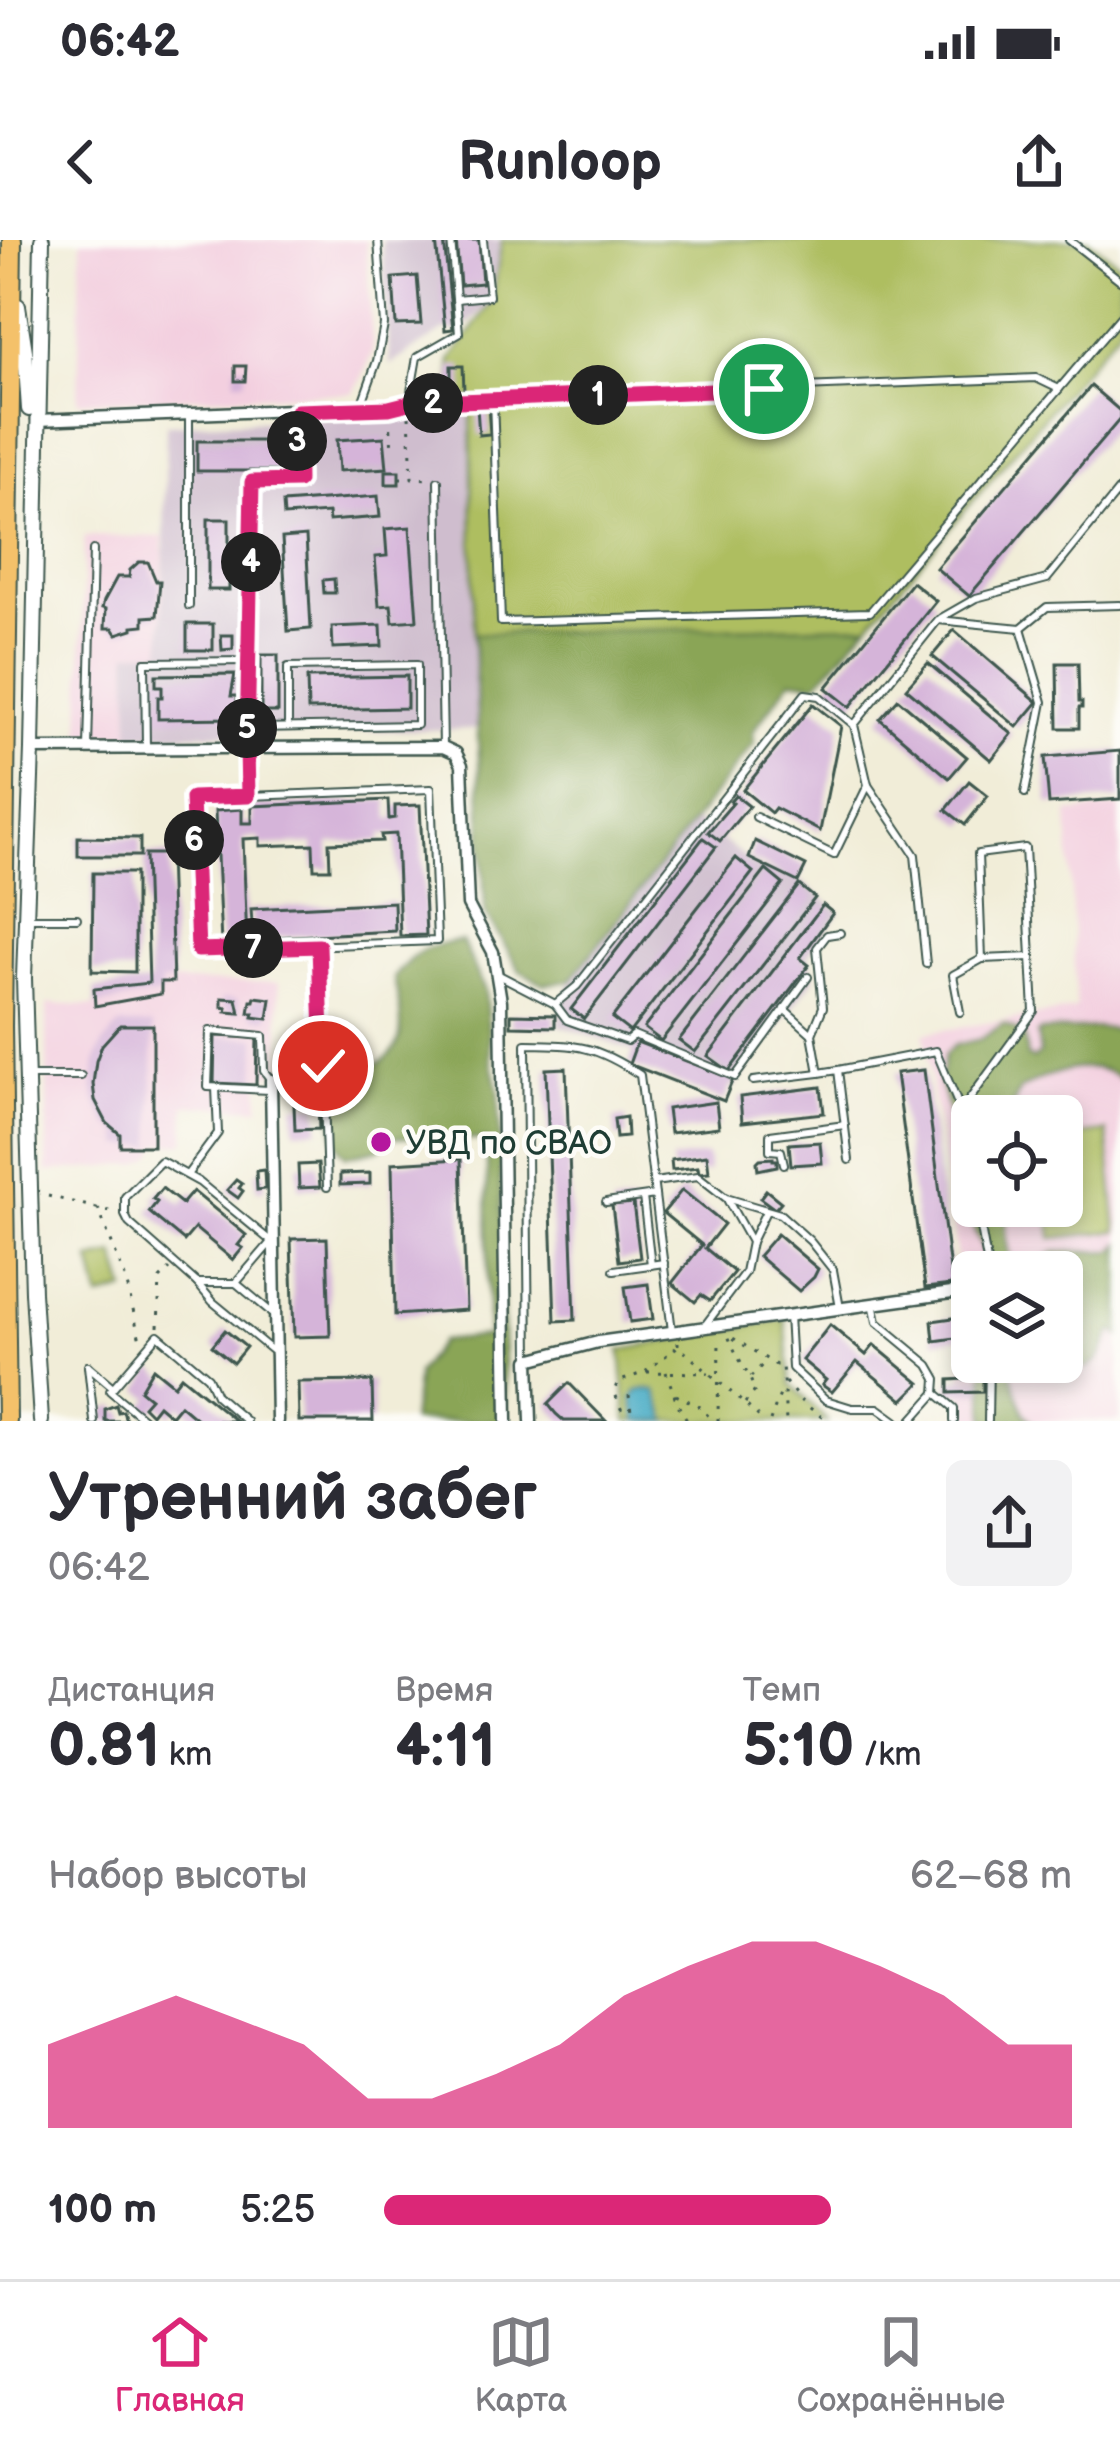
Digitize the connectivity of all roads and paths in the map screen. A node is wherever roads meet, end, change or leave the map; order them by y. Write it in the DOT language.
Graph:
graph roads {
  1 [pos="12,240"];
  2 [pos="42,240"];
  3 [pos="378,240"];
  4 [pos="451,240"];
  5 [pos="483,240"];
  6 [pos="1069,240"];
  7 [pos="12,270"];
  8 [pos="1120,280"];
  9 [pos="455,299"];
  10 [pos="1120,317"];
  11 [pos="1059,389"];
  12 [pos="493,399"];
  13 [pos="409,403"];
  14 [pos="472,403"];
  15 [pos="389,408"];
  16 [pos="360,409"];
  17 [pos="297,411"];
  18 [pos="189,414"];
  19 [pos="37,420"];
  20 [pos="392,452"];
  21 [pos="36,455"];
  22 [pos="399,478"];
  23 [pos="412,478"];
  24 [pos="438,481"];
  25 [pos="1120,489"];
  26 [pos="93,550"];
  27 [pos="1120,605"];
  28 [pos="189,606"];
  29 [pos="938,620"];
  30 [pos="1021,628"];
  31 [pos="249,661"];
  32 [pos="854,725"];
  33 [pos="288,727"];
  34 [pos="247,728"];
  35 [pos="247,747"];
  36 [pos="443,747"];
  37 [pos="32,749"];
  38 [pos="88,749"];
  39 [pos="146,749"];
  40 [pos="868,784"];
  41 [pos="1024,793"];
  42 [pos="248,796"];
  43 [pos="756,817"];
  44 [pos="26,918"];
  45 [pos="77,918"];
  46 [pos="840,933"];
  47 [pos="319,946"];
  48 [pos="1031,957"];
  49 [pos="982,959"];
  50 [pos="926,964"];
  51 [pos="496,974"];
  52 [pos="808,977"];
  53 [pos="24,978"];
  54 [pos="554,1004"];
  55 [pos="784,1009"];
  56 [pos="960,1012"];
  57 [pos="812,1034"];
  58 [pos="2,1058"];
  59 [pos="838,1070"];
  60 [pos="818,1073"];
  61 [pos="25,1076"];
  62 [pos="81,1076"];
  63 [pos="753,1081"];
  64 [pos="272,1085"];
  65 [pos="216,1088"];
  66 [pos="954,1095"];
  67 [pos="973,1095"];
  68 [pos="845,1125"];
  69 [pos="849,1160"];
  70 [pos="784,1164"];
  71 [pos="187,1175"];
  72 [pos="654,1182"];
  73 [pos="327,1187"];
  74 [pos="655,1195"];
  75 [pos="48,1196"];
  76 [pos="643,1197"];
  77 [pos="726,1198"];
  78 [pos="606,1202"];
  79 [pos="98,1208"];
  80 [pos="766,1211"];
  81 [pos="124,1215"];
  82 [pos="751,1242"];
  83 [pos="273,1243"];
  84 [pos="664,1263"];
  85 [pos="175,1264"];
  86 [pos="651,1265"];
  87 [pos="614,1270"];
  88 [pos="197,1283"];
  89 [pos="236,1283"];
  90 [pos="951,1293"];
  91 [pos="873,1304"];
  92 [pos="840,1308"];
  93 [pos="275,1315"];
  94 [pos="789,1315"];
  95 [pos="719,1324"];
  96 [pos="705,1326"];
  97 [pos="674,1330"];
  98 [pos="158,1335"];
  99 [pos="678,1346"];
  100 [pos="142,1353"];
  101 [pos="277,1354"];
  102 [pos="766,1359"];
  103 [pos="529,1360"];
  104 [pos="665,1371"];
  105 [pos="645,1372"];
  106 [pos="709,1373"];
  107 [pos="750,1378"];
  108 [pos="717,1380"];
  109 [pos="784,1383"];
  110 [pos="989,1383"];
  111 [pos="113,1387"];
  112 [pos="936,1393"];
  113 [pos="675,1394"];
  114 [pos="629,1395"];
  115 [pos="745,1403"];
  116 [pos="626,1419"];
  117 [pos="8,1421"];
  118 [pos="40,1421"];
  119 [pos="94,1421"];
  120 [pos="146,1421"];
  121 [pos="245,1421"];
  122 [pos="277,1421"];
  123 [pos="507,1421"];
  124 [pos="531,1421"];
  125 [pos="688,1421"];
  126 [pos="716,1421"];
  127 [pos="767,1421"];
  128 [pos="786,1421"];
  129 [pos="826,1421"];
  130 [pos="896,1421"];
  131 [pos="910,1421"];
  132 [pos="954,1421"];
  133 [pos="988,1421"];
  1 -- 7 [label="main road"];
  2 -- 19 [label="street"];
  3 -- 16 [label="lane"];
  4 -- 9 [label="lane"];
  5 -- 9 [label="lane"];
  6 -- 8 [label="lane"];
  7 -- 21 [label="street"];
  7 -- 58 [label="main road"];
  9 -- 13 [label="lane"];
  10 -- 11 [label="lane"];
  11 -- 12 [label="lane"];
  11 -- 12 [label="lane"];
  12 -- 14 [label="lane"];
  13 -- 14 [label="street"];
  13 -- 15 [label="street"];
  13 -- 23 [label="path"];
  15 -- 16 [label="street"];
  15 -- 20 [label="path"];
  16 -- 17 [label="street"];
  17 -- 18 [label="street"];
  17 -- 31 [label="lane"];
  18 -- 19 [label="street"];
  18 -- 28 [label="lane"];
  19 -- 21 [label="street"];
  21 -- 37 [label="street"];
  22 -- 23 [label="path"];
  23 -- 24 [label="path"];
  24 -- 36 [label="lane"];
  25 -- 29 [label="lane"];
  26 -- 38 [label="lane"];
  27 -- 30 [label="lane"];
  29 -- 30 [label="lane"];
  29 -- 32 [label="lane"];
  30 -- 41 [label="lane"];
  31 -- 34 [label="lane"];
  31 -- 39 [label="lane"];
  32 -- 40 [label="lane"];
  32 -- 54 [label="lane"];
  33 -- 33 [label="lane"];
  33 -- 34 [label="lane"];
  34 -- 35 [label="lane"];
  35 -- 36 [label="street"];
  35 -- 39 [label="street"];
  35 -- 42 [label="lane"];
  36 -- 51 [label="street"];
  37 -- 38 [label="street"];
  37 -- 44 [label="street"];
  38 -- 39 [label="street"];
  40 -- 43 [label="lane"];
  40 -- 50 [label="lane"];
  42 -- 47 [label="lane"];
  42 -- 47 [label="lane"];
  44 -- 45 [label="lane"];
  44 -- 53 [label="street"];
  46 -- 57 [label="lane"];
  47 -- 73 [label="lane"];
  48 -- 49 [label="lane"];
  48 -- 49 [label="lane"];
  48 -- 67 [label="lane"];
  49 -- 56 [label="lane"];
  51 -- 54 [label="lane"];
  51 -- 123 [label="street"];
  52 -- 55 [label="lane"];
  53 -- 58 [label="street"];
  53 -- 61 [label="street"];
  54 -- 55 [label="lane"];
  55 -- 57 [label="lane"];
  57 -- 60 [label="lane"];
  58 -- 117 [label="main road"];
  59 -- 60 [label="lane"];
  59 -- 66 [label="lane"];
  59 -- 68 [label="lane"];
  60 -- 63 [label="lane"];
  61 -- 62 [label="lane"];
  61 -- 118 [label="street"];
  64 -- 65 [label="lane"];
  64 -- 65 [label="lane"];
  64 -- 83 [label="street"];
  65 -- 71 [label="lane"];
  68 -- 69 [label="lane"];
  68 -- 70 [label="lane"];
  71 -- 81 [label="lane"];
  71 -- 83 [label="lane"];
  72 -- 74 [label="lane"];
  72 -- 77 [label="lane"];
  72 -- 103 [label="lane"];
  74 -- 76 [label="lane"];
  74 -- 84 [label="lane"];
  75 -- 79 [label="path"];
  76 -- 78 [label="lane"];
  76 -- 86 [label="lane"];
  77 -- 80 [label="lane"];
  77 -- 82 [label="lane"];
  79 -- 81 [label="path"];
  79 -- 100 [label="path"];
  80 -- 82 [label="lane"];
  80 -- 92 [label="lane"];
  81 -- 85 [label="lane"];
  82 -- 96 [label="lane"];
  83 -- 89 [label="lane"];
  83 -- 93 [label="street"];
  84 -- 86 [label="lane"];
  84 -- 97 [label="lane"];
  85 -- 88 [label="lane"];
  85 -- 98 [label="path"];
  86 -- 87 [label="lane"];
  88 -- 89 [label="lane"];
  88 -- 101 [label="lane"];
  89 -- 93 [label="lane"];
  90 -- 91 [label="street"];
  91 -- 92 [label="street"];
  91 -- 112 [label="lane"];
  92 -- 94 [label="street"];
  93 -- 101 [label="street"];
  94 -- 95 [label="street"];
  94 -- 130 [label="lane"];
  95 -- 96 [label="street"];
  95 -- 108 [label="path"];
  96 -- 97 [label="street"];
  97 -- 99 [label="path"];
  97 -- 103 [label="street"];
  98 -- 100 [label="lane"];
  98 -- 121 [label="lane"];
  99 -- 105 [label="path"];
  99 -- 106 [label="path"];
  100 -- 111 [label="lane"];
  101 -- 122 [label="street"];
  102 -- 107 [label="path"];
  102 -- 107 [label="path"];
  102 -- 109 [label="path"];
  103 -- 124 [label="street"];
  104 -- 105 [label="path"];
  104 -- 106 [label="path"];
  104 -- 113 [label="path"];
  105 -- 116 [label="path"];
  106 -- 108 [label="path"];
  107 -- 115 [label="path"];
  108 -- 115 [label="path"];
  108 -- 126 [label="path"];
  109 -- 127 [label="path"];
  109 -- 128 [label="path"];
  109 -- 129 [label="path"];
  110 -- 133 [label="lane"];
  111 -- 119 [label="lane"];
  111 -- 120 [label="lane"];
  112 -- 131 [label="lane"];
  112 -- 132 [label="lane"];
  113 -- 125 [label="path"];
  113 -- 126 [label="path"];
  114 -- 116 [label="path"];
  115 -- 127 [label="path"];
}
